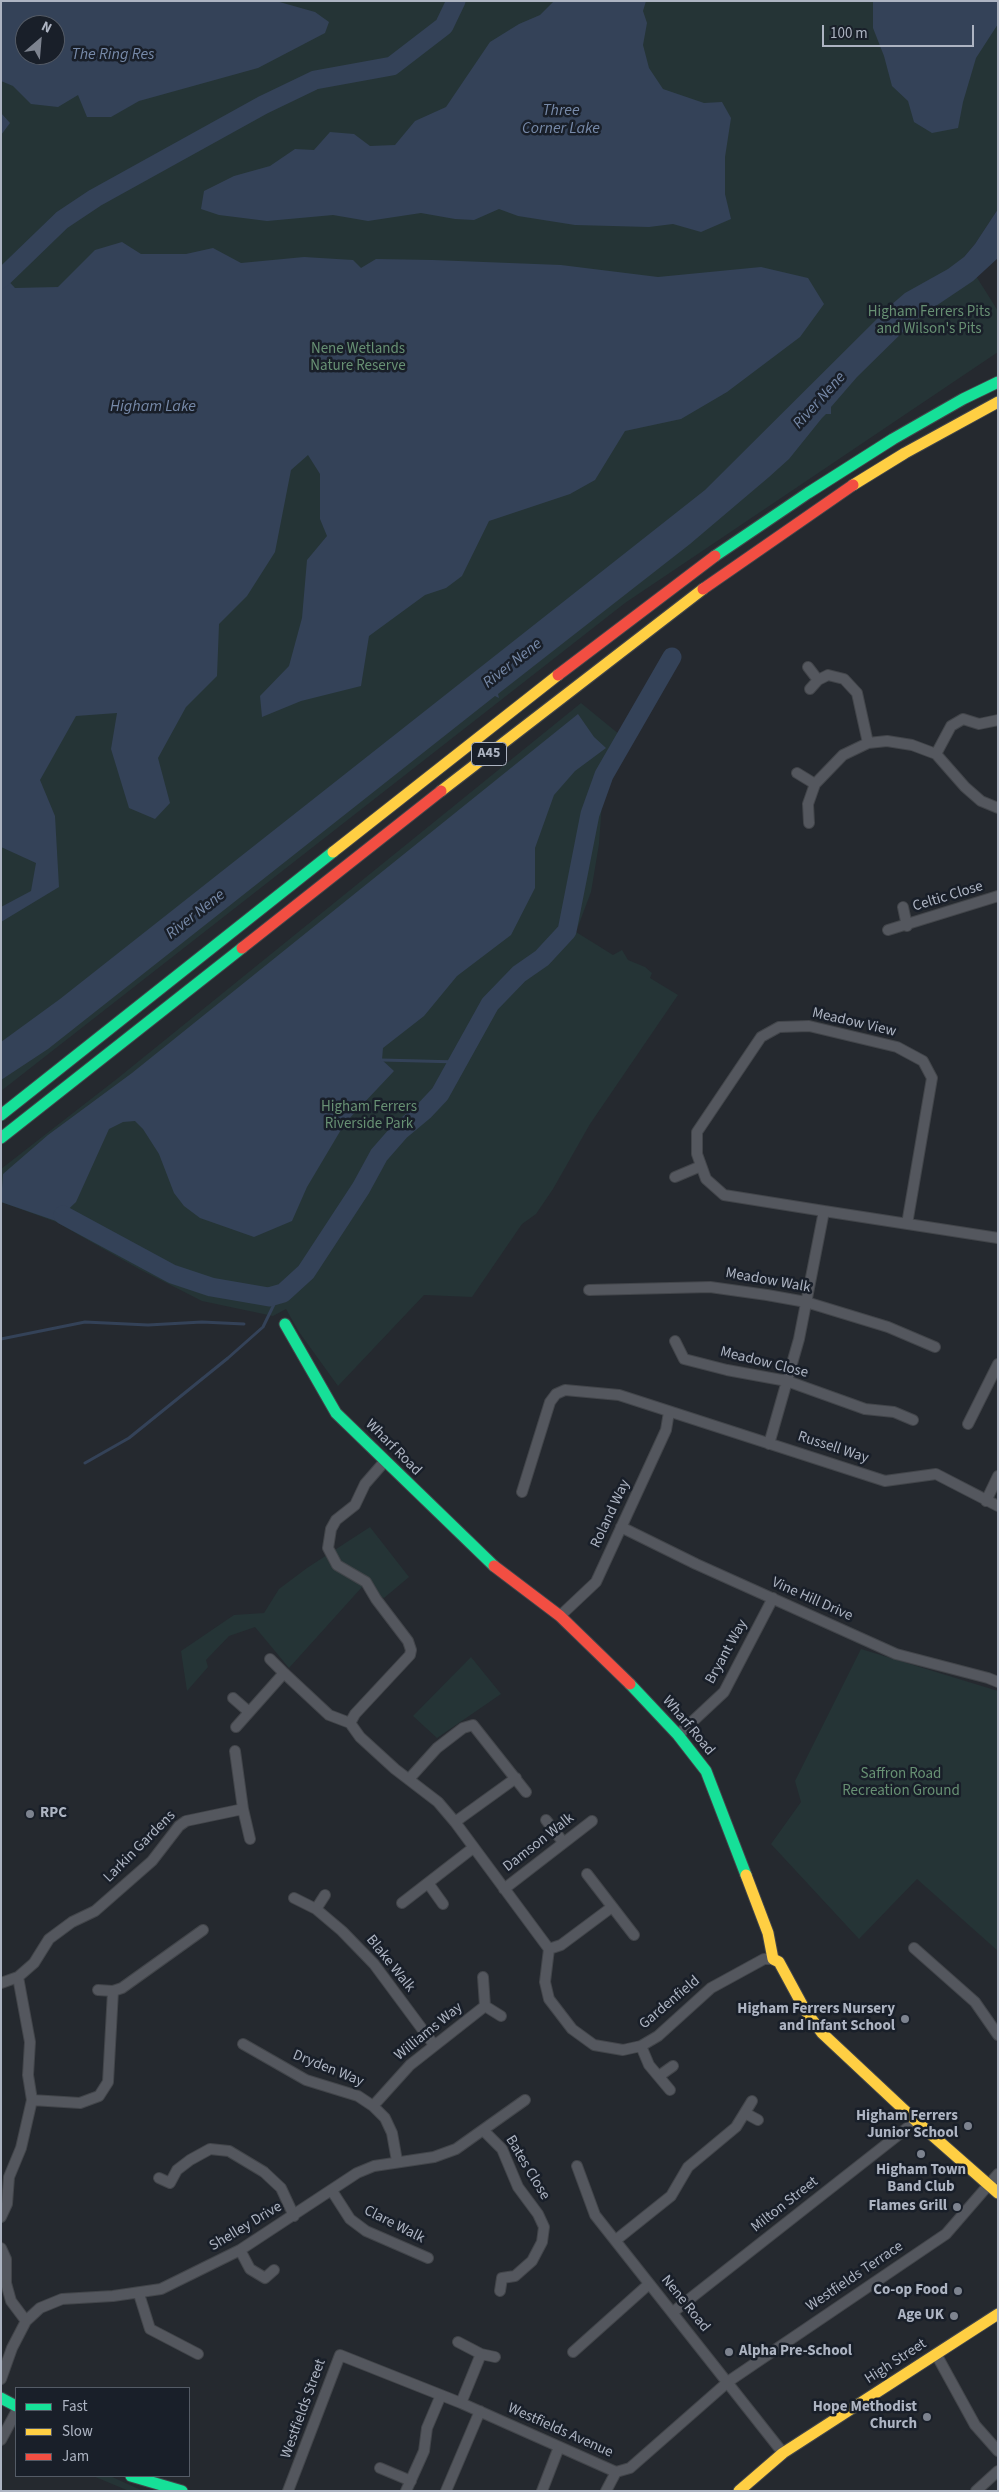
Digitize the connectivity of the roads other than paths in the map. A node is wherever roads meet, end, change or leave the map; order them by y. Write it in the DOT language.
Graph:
graph roads {
  1 [pos="998,382"];
  2 [pos="998,402"];
  3 [pos="808,667"];
  4 [pos="818,680"];
  5 [pos="810,689"];
  6 [pos="998,720"];
  7 [pos="868,742"];
  8 [pos="936,754"];
  9 [pos="797,773"];
  10 [pos="815,784"];
  11 [pos="998,808"];
  12 [pos="809,823"];
  13 [pos="998,896"];
  14 [pos="903,907"];
  15 [pos="907,926"];
  16 [pos="888,930"];
  17 [pos="1,1115"];
  18 [pos="1,1138"];
  19 [pos="701,1166"];
  20 [pos="675,1177"];
  21 [pos="824,1211"];
  22 [pos="907,1224"];
  23 [pos="998,1238"];
  24 [pos="589,1290"];
  25 [pos="806,1302"];
  26 [pos="285,1324"];
  27 [pos="675,1341"];
  28 [pos="935,1347"];
  29 [pos="998,1364"];
  30 [pos="787,1382"];
  31 [pos="669,1412"];
  32 [pos="913,1420"];
  33 [pos="968,1424"];
  34 [pos="769,1444"];
  35 [pos="385,1461"];
  36 [pos="998,1476"];
  37 [pos="522,1492"];
  38 [pos="986,1500"];
  39 [pos="998,1506"];
  40 [pos="621,1527"];
  41 [pos="773,1598"];
  42 [pos="560,1616"];
  43 [pos="270,1659"];
  44 [pos="284,1673"];
  45 [pos="998,1682"];
  46 [pos="233,1698"];
  47 [pos="249,1712"];
  48 [pos="350,1723"];
  49 [pos="236,1727"];
  50 [pos="678,1735"];
  51 [pos="234,1751"];
  52 [pos="516,1778"];
  53 [pos="409,1779"];
  54 [pos="526,1792"];
  55 [pos="243,1809"];
  56 [pos="546,1820"];
  57 [pos="592,1821"];
  58 [pos="455,1822"];
  59 [pos="250,1839"];
  60 [pos="563,1842"];
  61 [pos="473,1848"];
  62 [pos="587,1874"];
  63 [pos="428,1883"];
  64 [pos="504,1889"];
  65 [pos="325,1895"];
  66 [pos="294,1898"];
  67 [pos="402,1903"];
  68 [pos="444,1904"];
  69 [pos="612,1906"];
  70 [pos="316,1909"];
  71 [pos="203,1930"];
  72 [pos="634,1935"];
  73 [pos="914,1948"];
  74 [pos="549,1949"];
  75 [pos="773,1959"];
  76 [pos="18,1977"];
  77 [pos="483,1977"];
  78 [pos="1,1983"];
  79 [pos="98,1990"];
  80 [pos="113,1991"];
  81 [pos="485,2006"];
  82 [pos="501,2016"];
  83 [pos="998,2035"];
  84 [pos="590,2043"];
  85 [pos="243,2044"];
  86 [pos="434,2045"];
  87 [pos="641,2046"];
  88 [pos="585,2053"];
  89 [pos="673,2066"];
  90 [pos="659,2076"];
  91 [pos="670,2090"];
  92 [pos="32,2100"];
  93 [pos="525,2100"];
  94 [pos="752,2101"];
  95 [pos="373,2106"];
  96 [pos="745,2113"];
  97 [pos="758,2120"];
  98 [pos="916,2122"];
  99 [pos="484,2131"];
  100 [pos="397,2161"];
  101 [pos="576,2166"];
  102 [pos="998,2174"];
  103 [pos="159,2178"];
  104 [pos="987,2185"];
  105 [pos="332,2190"];
  106 [pos="998,2193"];
  107 [pos="294,2216"];
  108 [pos="1,2217"];
  109 [pos="616,2240"];
  110 [pos="1,2248"];
  111 [pos="240,2250"];
  112 [pos="428,2258"];
  113 [pos="274,2270"];
  114 [pos="649,2284"];
  115 [pos="500,2291"];
  116 [pos="138,2294"];
  117 [pos="673,2312"];
  118 [pos="998,2314"];
  119 [pos="26,2320"];
  120 [pos="458,2342"];
  121 [pos="573,2352"];
  122 [pos="198,2354"];
  123 [pos="481,2354"];
  124 [pos="936,2354"];
  125 [pos="495,2357"];
  126 [pos="1,2379"];
  127 [pos="729,2382"];
  128 [pos="441,2396"];
  129 [pos="1,2398"];
  130 [pos="461,2403"];
  131 [pos="15,2405"];
  132 [pos="480,2411"];
  133 [pos="15,2414"];
  134 [pos="1,2440"];
  135 [pos="559,2446"];
  136 [pos="998,2451"];
  137 [pos="784,2453"];
  138 [pos="380,2468"];
  139 [pos="998,2471"];
  140 [pos="616,2472"];
  141 [pos="134,2477"];
  142 [pos="411,2481"];
  143 [pos="182,2491"];
  144 [pos="288,2491"];
  145 [pos="406,2491"];
  146 [pos="446,2491"];
  147 [pos="542,2491"];
  148 [pos="606,2491"];
  149 [pos="739,2491"];
  150 [pos="976,2491"];
  1 -- 17 [label="main road, A45"];
  2 -- 18 [label="main road, A45"];
  3 -- 4 [label="street"];
  4 -- 5 [label="street"];
  4 -- 7 [label="street"];
  6 -- 8 [label="street"];
  7 -- 8 [label="street"];
  7 -- 10 [label="street"];
  8 -- 11 [label="street"];
  9 -- 10 [label="street"];
  10 -- 12 [label="street"];
  13 -- 15 [label="street, Celtic Close"];
  14 -- 15 [label="street, Celtic Close"];
  15 -- 16 [label="street, Celtic Close"];
  19 -- 20 [label="street"];
  19 -- 21 [label="street, Meadow View"];
  19 -- 22 [label="street, Meadow View"];
  21 -- 22 [label="street, Meadow View"];
  21 -- 25 [label="street"];
  22 -- 23 [label="street, Meadow View"];
  24 -- 25 [label="street, Meadow Walk"];
  25 -- 28 [label="street, Meadow Walk"];
  25 -- 30 [label="street"];
  26 -- 35 [label="main road, Wharf Road"];
  27 -- 30 [label="street, Meadow Close"];
  29 -- 33 [label="street"];
  30 -- 32 [label="street, Meadow Close"];
  30 -- 34 [label="street"];
  31 -- 34 [label="street, Russell Way"];
  31 -- 37 [label="street, Russell Way"];
  31 -- 40 [label="street, Roland Way"];
  34 -- 38 [label="street, Russell Way"];
  35 -- 42 [label="main road, Wharf Road"];
  35 -- 48 [label="street"];
  36 -- 38 [label="street"];
  38 -- 39 [label="street, Russell Way"];
  40 -- 41 [label="street, Vine Hill Drive"];
  40 -- 42 [label="street, Roland Way"];
  41 -- 45 [label="street, Vine Hill Drive"];
  41 -- 50 [label="street, Bryant Way"];
  42 -- 50 [label="main road, Wharf Road"];
  43 -- 44 [label="street"];
  44 -- 47 [label="street"];
  44 -- 48 [label="street"];
  46 -- 47 [label="street"];
  47 -- 49 [label="street"];
  48 -- 53 [label="street"];
  50 -- 75 [label="main road, Wharf Road"];
  51 -- 55 [label="street"];
  52 -- 53 [label="street"];
  52 -- 54 [label="street"];
  52 -- 58 [label="street"];
  53 -- 58 [label="street"];
  55 -- 59 [label="street"];
  55 -- 76 [label="street, Larkin Gardens"];
  56 -- 60 [label="street"];
  57 -- 60 [label="street, Damson Walk"];
  58 -- 61 [label="street"];
  60 -- 64 [label="street, Damson Walk"];
  61 -- 63 [label="street"];
  61 -- 64 [label="street"];
  62 -- 69 [label="street"];
  63 -- 67 [label="street"];
  63 -- 68 [label="street"];
  64 -- 74 [label="street"];
  65 -- 70 [label="street"];
  66 -- 70 [label="street, Blake Walk"];
  69 -- 72 [label="street"];
  69 -- 74 [label="street"];
  70 -- 86 [label="street, Blake Walk"];
  71 -- 80 [label="street"];
  73 -- 83 [label="street"];
  74 -- 84 [label="street, Gardenfield"];
  75 -- 87 [label="street, Gardenfield"];
  75 -- 98 [label="main road, Wharf Road"];
  76 -- 78 [label="street, Larkin Gardens"];
  76 -- 92 [label="street"];
  77 -- 81 [label="street, Williams Way"];
  79 -- 80 [label="street"];
  80 -- 92 [label="street"];
  81 -- 82 [label="street, Williams Way"];
  81 -- 86 [label="street, Williams Way"];
  84 -- 87 [label="street, Gardenfield"];
  84 -- 88 [label="street"];
  85 -- 95 [label="street, Dryden Way"];
  86 -- 95 [label="street, Williams Way"];
  87 -- 90 [label="street, Gardenfield"];
  89 -- 90 [label="street"];
  90 -- 91 [label="street, Gardenfield"];
  92 -- 108 [label="street"];
  93 -- 99 [label="street, Shelley Drive"];
  94 -- 96 [label="street"];
  95 -- 100 [label="street, Dryden Way"];
  96 -- 97 [label="street"];
  96 -- 109 [label="street"];
  98 -- 104 [label="main road, Wharf Road"];
  98 -- 117 [label="street, Milton Street"];
  99 -- 100 [label="street, Shelley Drive"];
  99 -- 115 [label="street, Bates Close"];
  100 -- 105 [label="street, Shelley Drive"];
  101 -- 109 [label="street, Nene Road"];
  102 -- 104 [label="street, Westfields Terrace"];
  103 -- 107 [label="street"];
  104 -- 106 [label="main road, Wharf Road"];
  104 -- 127 [label="street, Westfields Terrace"];
  105 -- 107 [label="street, Shelley Drive"];
  105 -- 112 [label="street, Clare Walk"];
  107 -- 111 [label="street, Shelley Drive"];
  109 -- 114 [label="street, Nene Road"];
  110 -- 119 [label="street"];
  111 -- 113 [label="street"];
  111 -- 116 [label="street, Shelley Drive"];
  114 -- 117 [label="street, Nene Road"];
  114 -- 121 [label="street"];
  116 -- 119 [label="street, Shelley Drive"];
  116 -- 122 [label="street"];
  117 -- 127 [label="street, Nene Road"];
  118 -- 124 [label="main road, High Street"];
  119 -- 126 [label="street, Shelley Drive"];
  120 -- 123 [label="street"];
  123 -- 125 [label="street"];
  123 -- 130 [label="street"];
  124 -- 136 [label="street"];
  124 -- 137 [label="main road, High Street"];
  127 -- 137 [label="street, Nene Road"];
  127 -- 140 [label="street, Westfields Avenue"];
  128 -- 130 [label="street, Westfields Avenue"];
  128 -- 142 [label="street"];
  128 -- 144 [label="street, Westfields Street"];
  129 -- 131 [label="main road"];
  130 -- 132 [label="street, Westfields Avenue"];
  132 -- 135 [label="street, Westfields Avenue"];
  132 -- 146 [label="street"];
  133 -- 134 [label="street"];
  135 -- 140 [label="street, Westfields Avenue"];
  135 -- 147 [label="street"];
  137 -- 149 [label="main road, High Street"];
  138 -- 142 [label="street"];
  139 -- 150 [label="street"];
  140 -- 148 [label="street"];
  141 -- 143 [label="main road"];
  142 -- 145 [label="street"];
}
